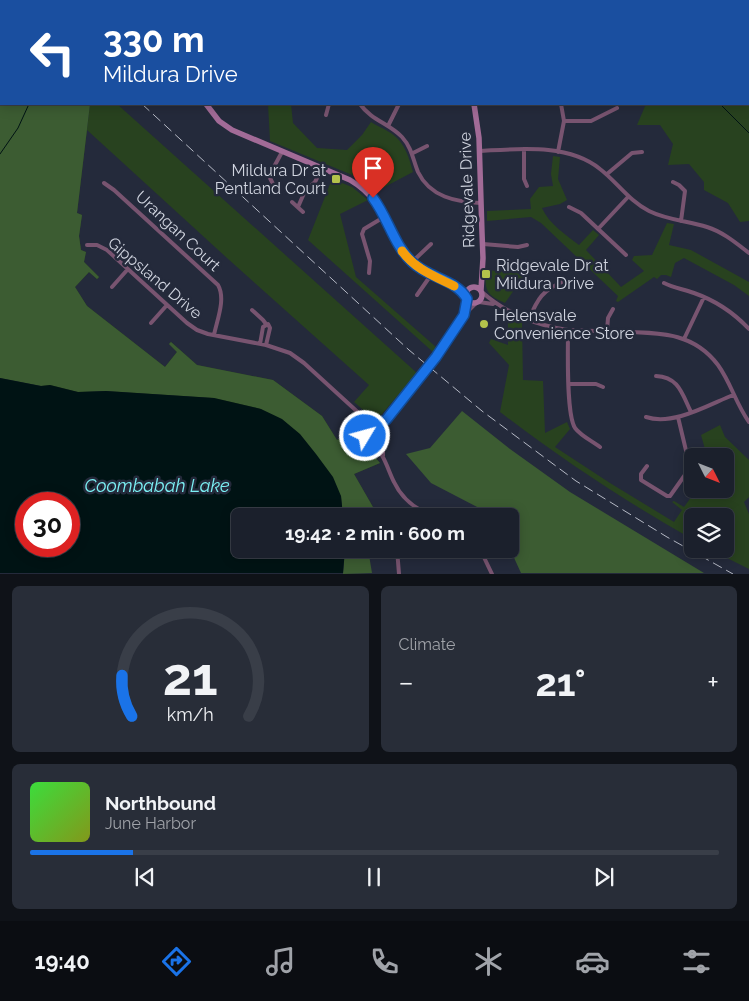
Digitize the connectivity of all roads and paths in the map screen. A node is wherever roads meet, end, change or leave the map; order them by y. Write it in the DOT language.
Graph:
graph roads {
  1 [pos="207,105"];
  2 [pos="329,105"];
  3 [pos="361,105"];
  4 [pos="398,105"];
  5 [pos="474,105"];
  6 [pos="561,105"];
  7 [pos="617,108"];
  8 [pos="326,115"];
  9 [pos="564,121"];
  10 [pos="388,126"];
  11 [pos="427,146"];
  12 [pos="524,149"];
  13 [pos="479,151"];
  14 [pos="282,152"];
  15 [pos="558,152"];
  16 [pos="642,152"];
  17 [pos="413,153"];
  18 [pos="322,168"];
  19 [pos="607,174"];
  20 [pos="673,182"];
  21 [pos="104,184"];
  22 [pos="273,184"];
  23 [pos="526,186"];
  24 [pos="628,196"];
  25 [pos="292,202"];
  26 [pos="481,203"];
  27 [pos="569,207"];
  28 [pos="298,208"];
  29 [pos="303,212"];
  30 [pos="384,216"];
  31 [pos="681,221"];
  32 [pos="598,229"];
  33 [pos="87,244"];
  34 [pos="431,244"];
  35 [pos="483,244"];
  36 [pos="528,245"];
  37 [pos="749,252"];
  38 [pos="626,255"];
  39 [pos="412,262"];
  40 [pos="128,269"];
  41 [pos="369,273"];
  42 [pos="431,275"];
  43 [pos="481,276"];
  44 [pos="564,281"];
  45 [pos="664,282"];
  46 [pos="456,286"];
  47 [pos="112,287"];
  48 [pos="472,287"];
  49 [pos="482,291"];
  50 [pos="417,295"];
  51 [pos="467,297"];
  52 [pos="704,297"];
  53 [pos="478,302"];
  54 [pos="496,304"];
  55 [pos="168,305"];
  56 [pos="612,308"];
  57 [pos="252,310"];
  58 [pos="464,315"];
  59 [pos="529,319"];
  60 [pos="151,323"];
  61 [pos="266,324"];
  62 [pos="749,329"];
  63 [pos="568,330"];
  64 [pos="607,331"];
  65 [pos="214,335"];
  66 [pos="684,339"];
  67 [pos="260,344"];
  68 [pos="266,345"];
  69 [pos="656,376"];
  70 [pos="569,384"];
  71 [pos="603,387"];
  72 [pos="732,395"];
  73 [pos="691,412"];
  74 [pos="359,415"];
  75 [pos="646,417"];
  76 [pos="678,417"];
  77 [pos="386,420"];
  78 [pos="749,422"];
  79 [pos="374,426"];
  80 [pos="365,433"];
  81 [pos="383,435"];
  82 [pos="370,442"];
  83 [pos="600,447"];
  84 [pos="384,458"];
  85 [pos="647,466"];
  86 [pos="416,508"];
  87 [pos="398,558"];
  88 [pos="484,558"];
  89 [pos="399,574"];
  90 [pos="492,574"];
  1 -- 14 [label="street"];
  2 -- 8 [label="street"];
  3 -- 10 [label="street"];
  4 -- 10 [label="street"];
  5 -- 13 [label="street, Ridgevale Drive"];
  6 -- 9 [label="street"];
  7 -- 9 [label="street"];
  9 -- 15 [label="street"];
  10 -- 17 [label="street"];
  11 -- 17 [label="street"];
  12 -- 13 [label="street"];
  12 -- 15 [label="street"];
  12 -- 23 [label="street"];
  13 -- 26 [label="street, Ridgevale Drive"];
  14 -- 18 [label="street"];
  14 -- 22 [label="street"];
  15 -- 19 [label="street"];
  16 -- 19 [label="street"];
  17 -- 26 [label="street"];
  18 -- 28 [label="street"];
  18 -- 30 [label="street"];
  19 -- 24 [label="street"];
  20 -- 31 [label="street"];
  21 -- 65 [label="street, Urangan Court"];
  24 -- 31 [label="street"];
  24 -- 32 [label="street"];
  25 -- 28 [label="street"];
  26 -- 35 [label="street, Ridgevale Drive"];
  27 -- 32 [label="street"];
  28 -- 29 [label="street"];
  30 -- 39 [label="street"];
  30 -- 41 [label="street"];
  31 -- 37 [label="street"];
  32 -- 38 [label="street"];
  33 -- 40 [label="street, Gippsland Drive"];
  34 -- 39 [label="street"];
  35 -- 36 [label="street"];
  35 -- 43 [label="street, Ridgevale Drive"];
  39 -- 42 [label="street"];
  40 -- 47 [label="street"];
  40 -- 55 [label="street, Gippsland Drive"];
  42 -- 46 [label="street"];
  42 -- 50 [label="street"];
  43 -- 48 [label="street"];
  43 -- 49 [label="street, Ridgevale Drive"];
  44 -- 59 [label="street"];
  45 -- 52 [label="street"];
  46 -- 48 [label="street"];
  46 -- 51 [label="street"];
  48 -- 49 [label="street"];
  48 -- 51 [label="street"];
  49 -- 53 [label="street"];
  49 -- 54 [label="street"];
  51 -- 53 [label="street"];
  51 -- 58 [label="street"];
  52 -- 62 [label="street"];
  52 -- 66 [label="street"];
  53 -- 54 [label="street"];
  53 -- 58 [label="street"];
  54 -- 59 [label="street"];
  55 -- 60 [label="street"];
  55 -- 65 [label="street, Gippsland Drive"];
  56 -- 64 [label="street"];
  57 -- 61 [label="street"];
  58 -- 77 [label="street, bridge"];
  59 -- 63 [label="street"];
  61 -- 67 [label="street"];
  61 -- 68 [label="street"];
  63 -- 64 [label="street"];
  63 -- 70 [label="street"];
  64 -- 66 [label="street"];
  65 -- 67 [label="street, Gippsland Drive"];
  66 -- 72 [label="street"];
  67 -- 68 [label="street, Gippsland Drive"];
  68 -- 74 [label="street, Gippsland Drive"];
  69 -- 73 [label="street"];
  70 -- 71 [label="street"];
  70 -- 83 [label="street"];
  72 -- 73 [label="street"];
  72 -- 78 [label="street"];
  73 -- 76 [label="street"];
  74 -- 79 [label="street, Gippsland Drive"];
  74 -- 80 [label="street, Gippsland Drive"];
  75 -- 76 [label="street"];
  76 -- 85 [label="street"];
  77 -- 79 [label="street"];
  77 -- 81 [label="street"];
  79 -- 80 [label="street"];
  79 -- 81 [label="street"];
  80 -- 82 [label="street"];
  81 -- 82 [label="street"];
  81 -- 84 [label="street"];
  82 -- 84 [label="street"];
  84 -- 86 [label="street"];
  87 -- 89 [label="street"];
  88 -- 90 [label="street"];
}
